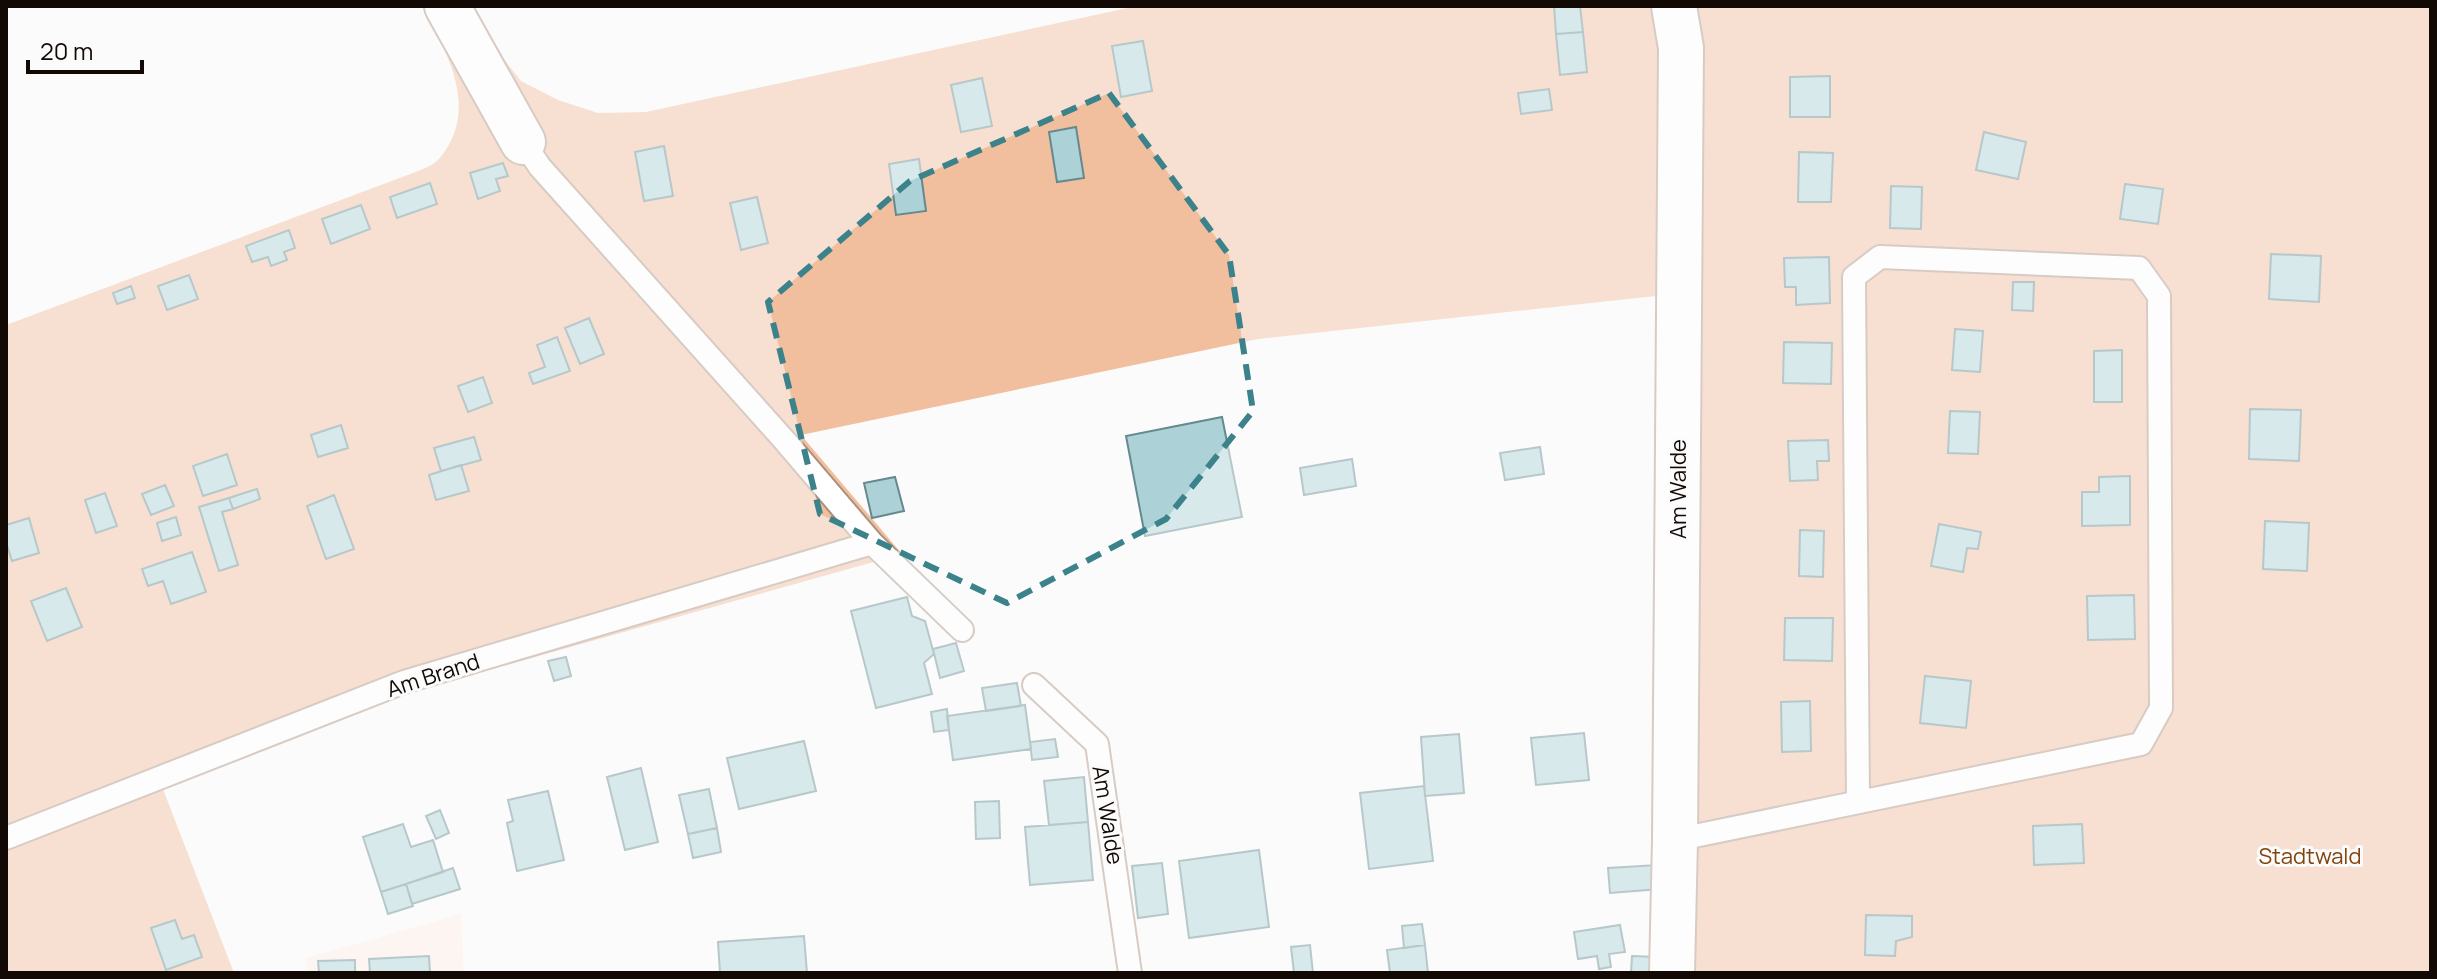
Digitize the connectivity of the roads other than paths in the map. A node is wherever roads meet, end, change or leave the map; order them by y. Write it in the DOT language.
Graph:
graph roads {
  1 [pos="447,6"];
  2 [pos="1674,6"];
  3 [pos="523,142"];
  4 [pos="872,543"];
  5 [pos="962,630"];
  6 [pos="1034,685"];
  7 [pos="1858,802"];
  8 [pos="6,838"];
  9 [pos="1675,840"];
  10 [pos="1130,973"];
  11 [pos="1672,973"];
  1 -- 3 [label="street"];
  2 -- 9 [label="street, Am Walde"];
  3 -- 4 [label="lane"];
  4 -- 5 [label="lane"];
  4 -- 8 [label="lane, Am Brand"];
  6 -- 10 [label="lane, Am Walde"];
  7 -- 7 [label="lane"];
  7 -- 9 [label="lane"];
  9 -- 11 [label="street, Am Walde"];
}
